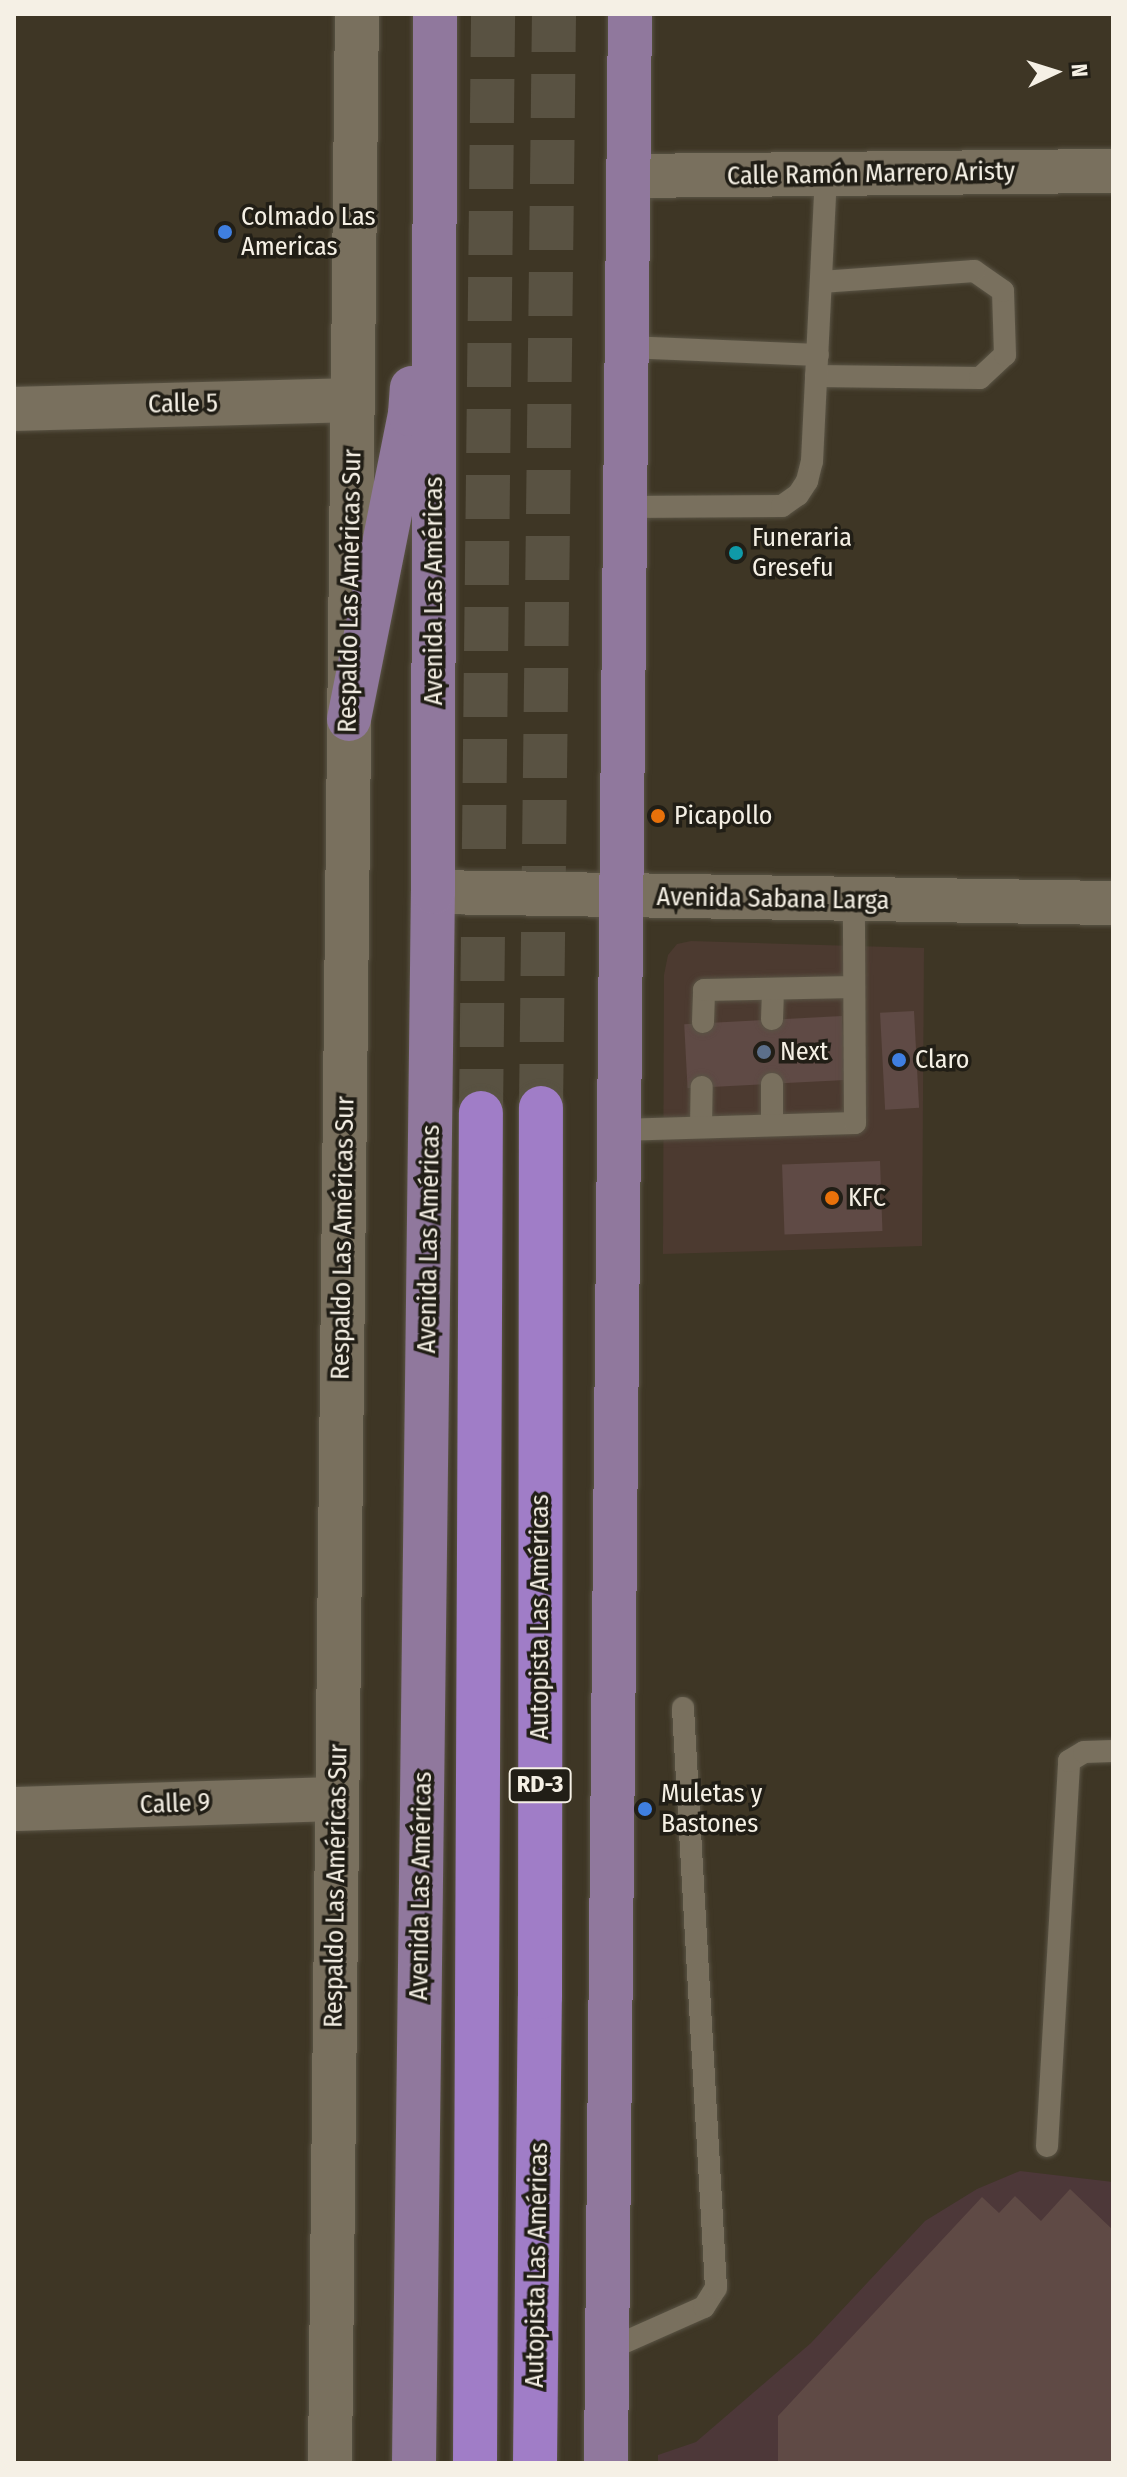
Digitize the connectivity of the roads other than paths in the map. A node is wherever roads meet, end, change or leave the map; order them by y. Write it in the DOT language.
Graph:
graph roads {
  1 [pos="357,14"];
  2 [pos="435,14"];
  3 [pos="630,14"];
  4 [pos="1113,171"];
  5 [pos="826,174"];
  6 [pos="629,176"];
  7 [pos="821,282"];
  8 [pos="627,347"];
  9 [pos="817,365"];
  10 [pos="353,400"];
  11 [pos="14,409"];
  12 [pos="625,507"];
  13 [pos="349,719"];
  14 [pos="433,892"];
  15 [pos="620,897"];
  16 [pos="854,900"];
  17 [pos="1113,903"];
  18 [pos="854,987"];
  19 [pos="773,989"];
  20 [pos="772,1019"];
  21 [pos="703,1022"];
  22 [pos="772,1084"];
  23 [pos="702,1087"];
  24 [pos="541,1108"];
  25 [pos="481,1113"];
  26 [pos="772,1125"];
  27 [pos="701,1126"];
  28 [pos="619,1130"];
  29 [pos="683,1708"];
  30 [pos="1113,1751"];
  31 [pos="337,1799"];
  32 [pos="14,1809"];
  33 [pos="1047,2146"];
  34 [pos="607,2350"];
  35 [pos="330,2463"];
  36 [pos="414,2463"];
  37 [pos="475,2463"];
  38 [pos="535,2463"];
  39 [pos="606,2463"];
  1 -- 10 [label="street, Respaldo Las Américas Sur"];
  2 -- 13 [label="main road"];
  2 -- 14 [label="main road, Avenida Las Américas"];
  3 -- 6 [label="main road"];
  4 -- 5 [label="street, Calle Ramón Marrero Aristy"];
  5 -- 6 [label="street, Calle Ramón Marrero Aristy"];
  5 -- 7 [label="lane"];
  6 -- 8 [label="main road"];
  7 -- 9 [label="lane"];
  7 -- 9 [label="lane"];
  8 -- 9 [label="lane"];
  8 -- 12 [label="main road"];
  9 -- 12 [label="lane"];
  10 -- 11 [label="street, Calle 5"];
  10 -- 13 [label="street, Respaldo Las Américas Sur"];
  12 -- 15 [label="main road"];
  13 -- 31 [label="street, Respaldo Las Américas Sur"];
  14 -- 15 [label="street, Avenida Sabana Larga"];
  14 -- 36 [label="main road, Avenida Las Américas"];
  15 -- 16 [label="street, Avenida Sabana Larga"];
  15 -- 28 [label="main road"];
  16 -- 17 [label="street, Avenida Sabana Larga"];
  16 -- 18 [label="lane"];
  18 -- 19 [label="lane"];
  18 -- 26 [label="lane"];
  19 -- 20 [label="lane"];
  19 -- 21 [label="lane"];
  22 -- 26 [label="lane"];
  23 -- 27 [label="lane"];
  24 -- 38 [label="highway, Autopista Las Américas / RD-3"];
  25 -- 37 [label="highway, RD-3"];
  26 -- 27 [label="lane"];
  27 -- 28 [label="lane"];
  28 -- 34 [label="main road"];
  29 -- 34 [label="lane"];
  30 -- 33 [label="lane"];
  31 -- 32 [label="street, Calle 9"];
  31 -- 35 [label="street, Respaldo Las Américas Sur"];
  34 -- 39 [label="main road"];
}
